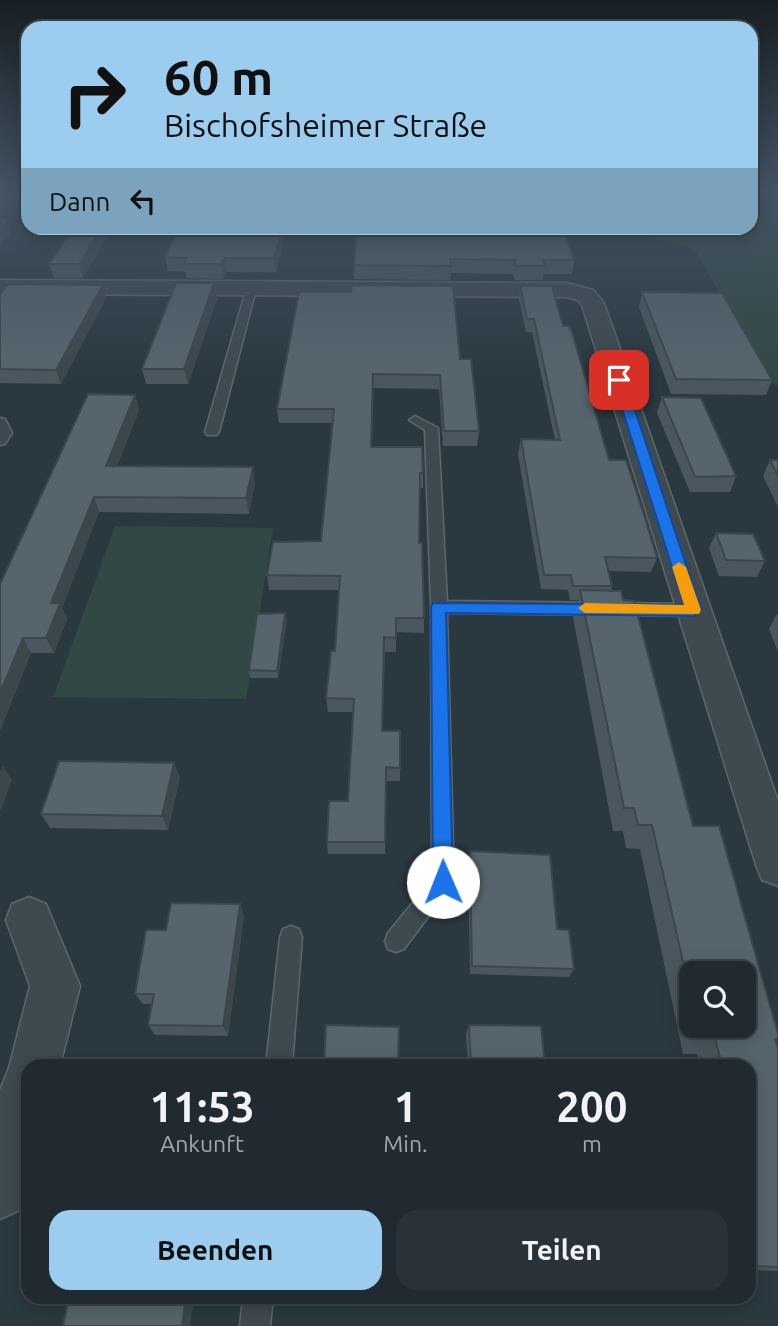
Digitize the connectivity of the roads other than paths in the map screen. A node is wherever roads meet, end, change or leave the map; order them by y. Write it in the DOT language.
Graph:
graph roads {
  1 [pos="251,289"];
  2 [pos="6,290"];
  3 [pos="415,420"];
  4 [pos="0,422"];
  5 [pos="212,432"];
  6 [pos="0,441"];
  7 [pos="439,607"];
  8 [pos="694,610"];
  9 [pos="778,865"];
  10 [pos="29,920"];
  11 [pos="291,937"];
  12 [pos="396,941"];
  13 [pos="36,1059"];
  14 [pos="280,1059"];
  15 [pos="21,1112"];
  16 [pos="0,1190"];
  17 [pos="257,1304"];
  18 [pos="255,1326"];
  1 -- 2 [label="street"];
  1 -- 5 [label="lane"];
  1 -- 8 [label="street"];
  3 -- 7 [label="lane"];
  4 -- 6 [label="lane"];
  7 -- 8 [label="lane"];
  7 -- 12 [label="lane"];
  8 -- 9 [label="street"];
  10 -- 13 [label="street"];
  11 -- 14 [label="lane"];
  15 -- 16 [label="street"];
  17 -- 18 [label="lane"];
}
